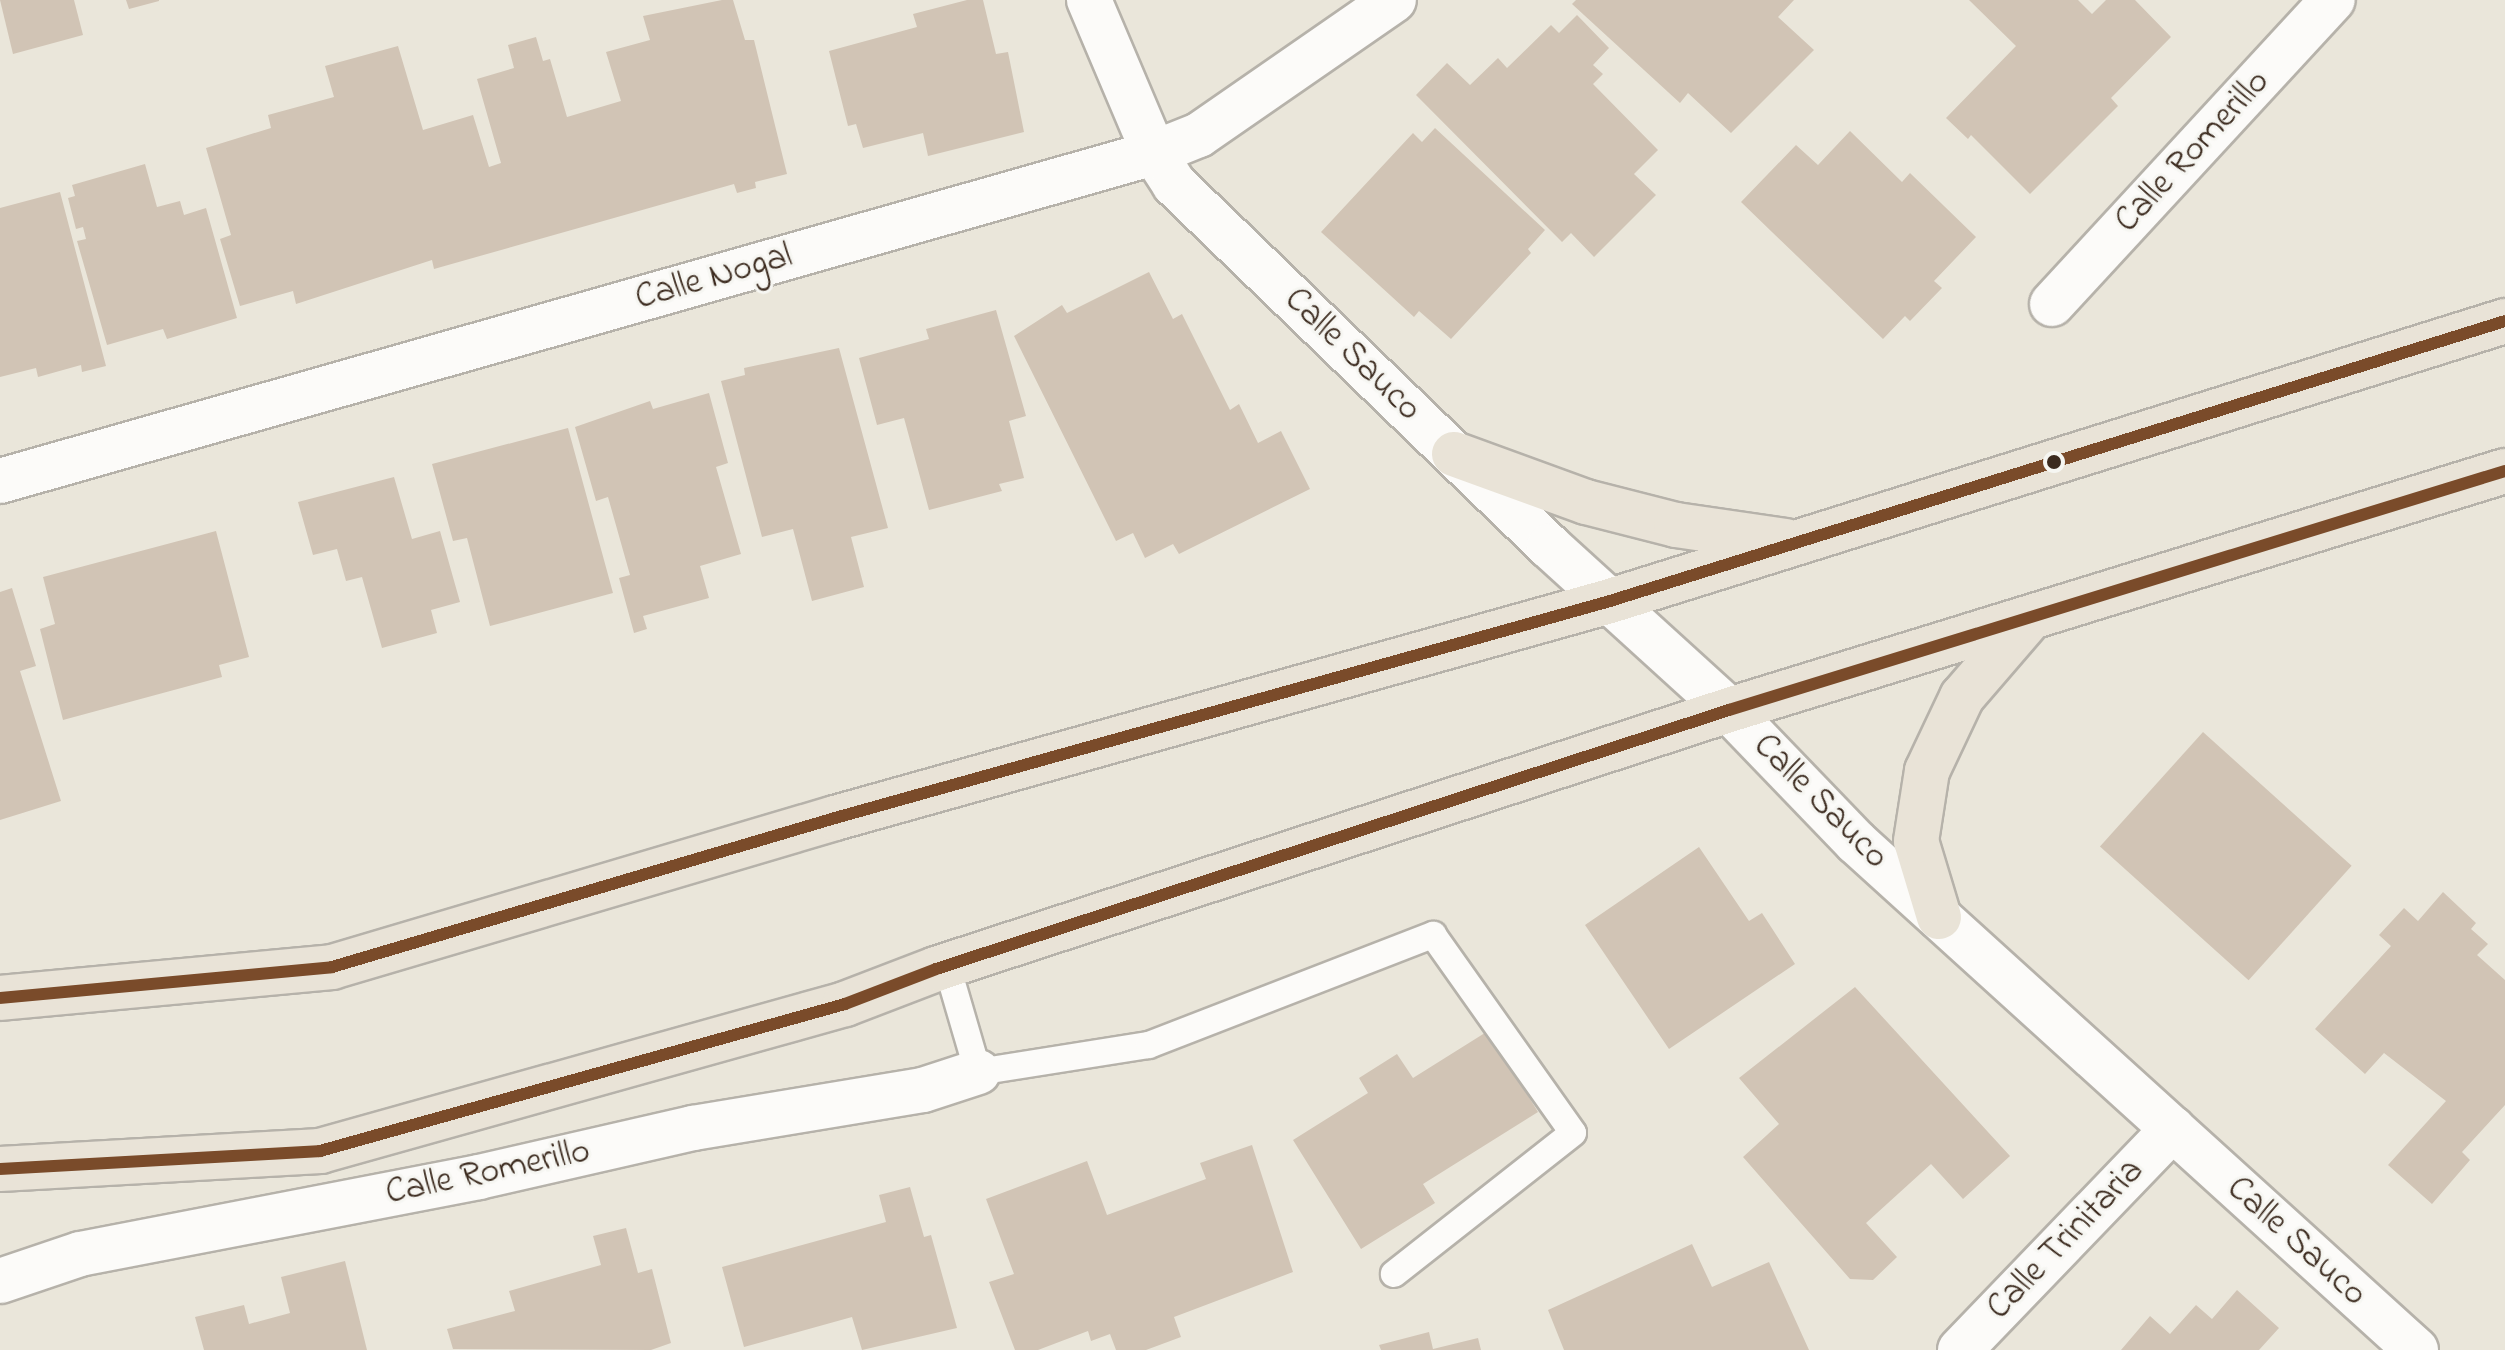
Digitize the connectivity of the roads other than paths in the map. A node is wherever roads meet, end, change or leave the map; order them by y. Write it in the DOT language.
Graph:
graph roads {
  1 [pos="1089,0"];
  2 [pos="1394,0"];
  3 [pos="2333,0"];
  4 [pos="1154,153"];
  5 [pos="2052,304"];
  6 [pos="2505,321"];
  7 [pos="1454,454"];
  8 [pos="2505,471"];
  9 [pos="0,481"];
  10 [pos="1796,543"];
  11 [pos="1610,601"];
  12 [pos="2030,618"];
  13 [pos="1729,710"];
  14 [pos="1939,917"];
  15 [pos="947,966"];
  16 [pos="0,998"];
  17 [pos="978,1072"];
  18 [pos="2173,1129"];
  19 [pos="0,1169"];
  20 [pos="1394,1274"];
  21 [pos="0,1281"];
  22 [pos="1960,1350"];
  23 [pos="2416,1350"];
  1 -- 4 [label="street, Calle Sauco"];
  2 -- 4 [label="street, Calle Nogal"];
  3 -- 5 [label="street, Calle Romerillo"];
  4 -- 7 [label="street, Calle Sauco"];
  4 -- 9 [label="street, Calle Nogal"];
  6 -- 10 [label="main road"];
  7 -- 10 [label="main road"];
  7 -- 11 [label="street, Calle Sauco"];
  8 -- 12 [label="main road"];
  10 -- 11 [label="main road"];
  11 -- 13 [label="street, Calle Sauco"];
  11 -- 16 [label="main road"];
  12 -- 13 [label="main road"];
  12 -- 14 [label="main road"];
  13 -- 14 [label="street, Calle Sauco"];
  13 -- 15 [label="main road"];
  14 -- 18 [label="street, Calle Sauco"];
  15 -- 17 [label="lane"];
  15 -- 19 [label="main road"];
  17 -- 20 [label="lane"];
  17 -- 21 [label="street, Calle Romerillo"];
  18 -- 22 [label="street, Calle Trinitaria"];
  18 -- 23 [label="street, Calle Sauco"];
}
